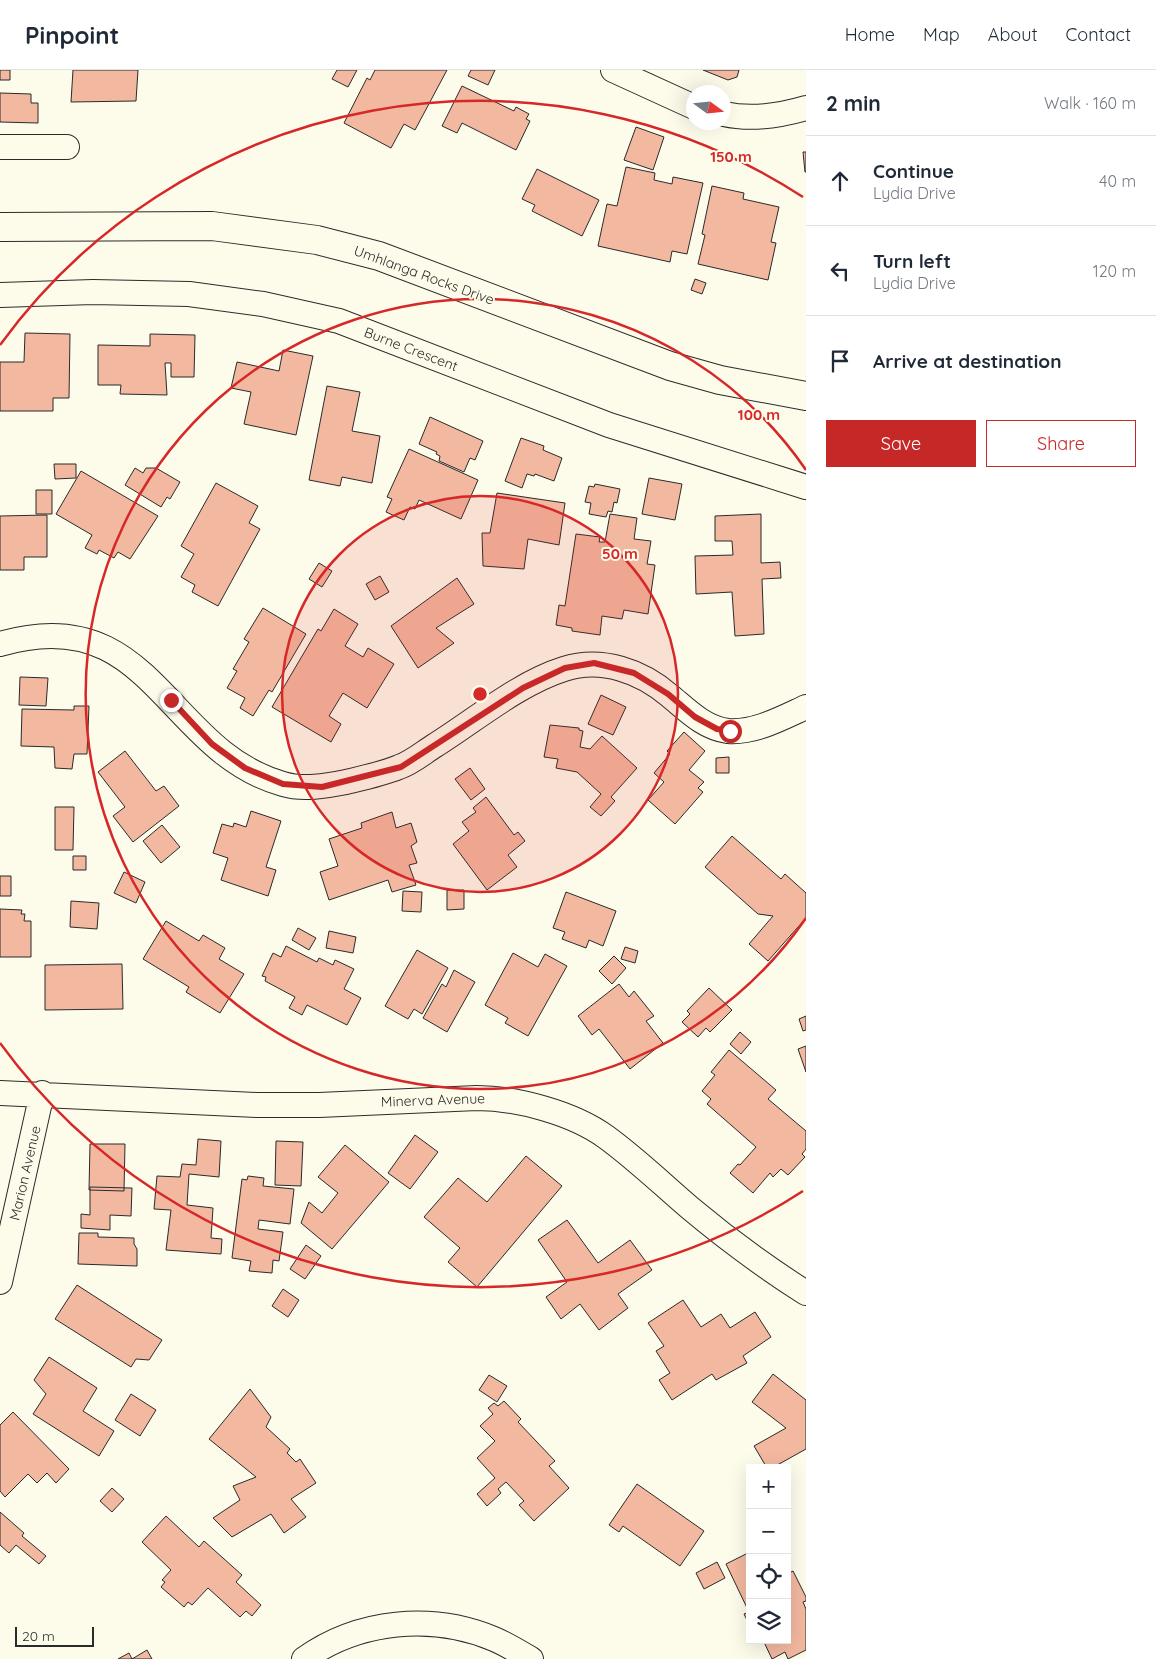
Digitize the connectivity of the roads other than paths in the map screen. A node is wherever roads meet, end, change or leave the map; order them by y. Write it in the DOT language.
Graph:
graph roads {
  1 [pos="613,70"];
  2 [pos="686,103"];
  3 [pos="806,108"];
  4 [pos="731,115"];
  5 [pos="0,147"];
  6 [pos="67,147"];
  7 [pos="0,227"];
  8 [pos="0,296"];
  9 [pos="806,396"];
  10 [pos="806,487"];
  11 [pos="0,644"];
  12 [pos="806,707"];
  13 [pos="0,1093"];
  14 [pos="42,1093"];
  15 [pos="0,1282"];
  16 [pos="806,1293"];
  17 [pos="304,1659"];
  18 [pos="531,1659"];
  1 -- 2 [label="street"];
  3 -- 4 [label="street"];
  5 -- 6 [label="street"];
  7 -- 9 [label="main road, Umhlanga Rocks Drive"];
  8 -- 10 [label="street, Burne Crescent"];
  11 -- 12 [label="street"];
  13 -- 14 [label="street, Minerva Avenue"];
  14 -- 15 [label="street, Marion Avenue"];
  14 -- 16 [label="street, Minerva Avenue"];
  17 -- 18 [label="street"];
}
